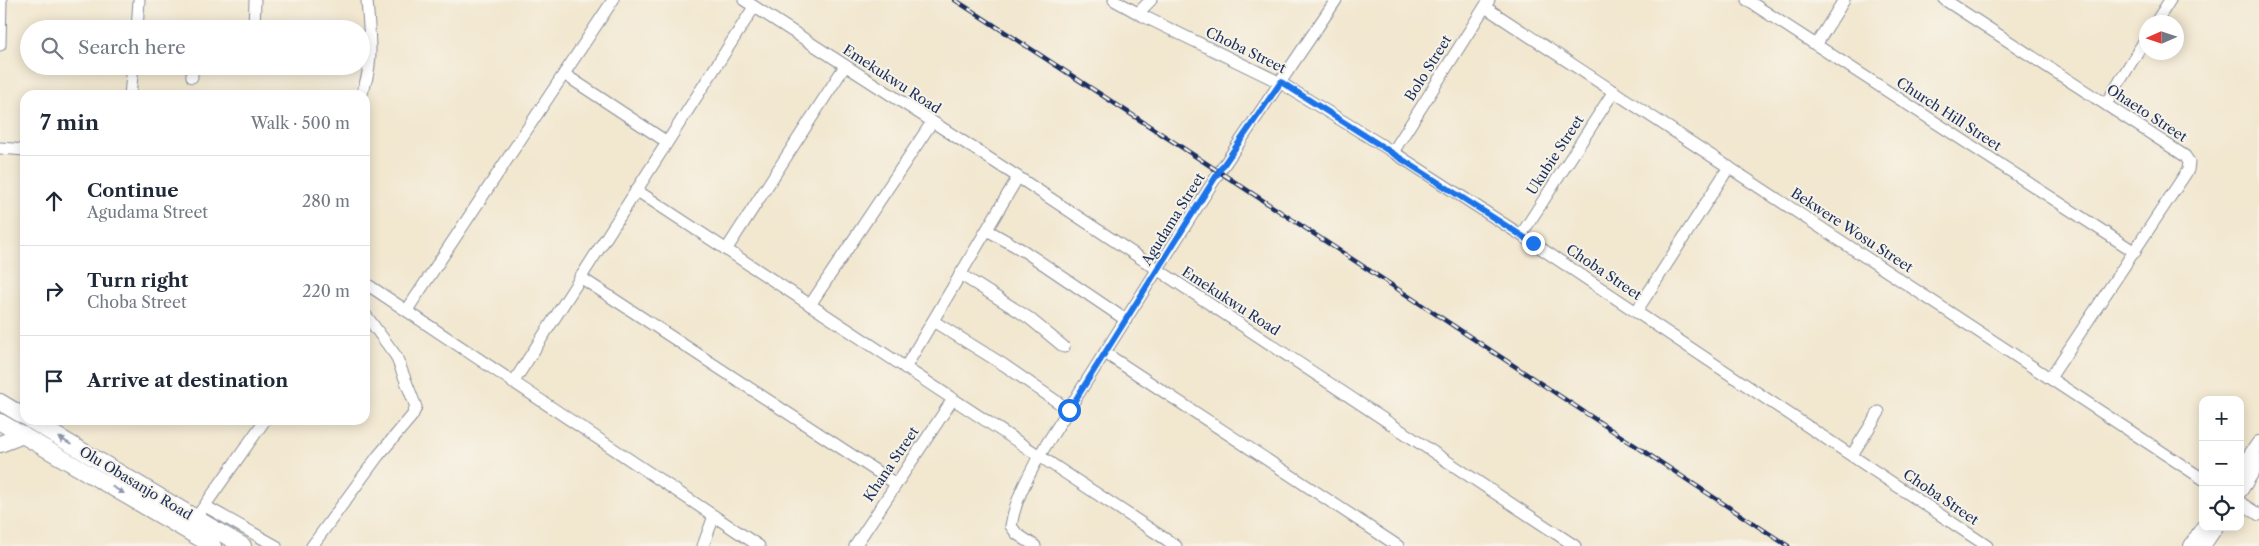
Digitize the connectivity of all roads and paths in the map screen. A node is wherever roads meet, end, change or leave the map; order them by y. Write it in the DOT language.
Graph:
graph roads {
  1 [pos="1,0"];
  2 [pos="139,0"];
  3 [pos="255,0"];
  4 [pos="367,0"];
  5 [pos="613,0"];
  6 [pos="1114,0"];
  7 [pos="1151,0"];
  8 [pos="1336,0"];
  9 [pos="1748,0"];
  10 [pos="1844,0"];
  11 [pos="1945,0"];
  12 [pos="2170,0"];
  13 [pos="749,3"];
  14 [pos="1487,3"];
  15 [pos="1138,14"];
  16 [pos="2160,15"];
  17 [pos="138,20"];
  18 [pos="254,20"];
  19 [pos="366,20"];
  20 [pos="1816,44"];
  21 [pos="0,46"];
  22 [pos="2139,50"];
  23 [pos="846,66"];
  24 [pos="564,74"];
  25 [pos="133,75"];
  26 [pos="368,75"];
  27 [pos="1281,82"];
  28 [pos="131,90"];
  29 [pos="363,90"];
  30 [pos="1614,91"];
  31 [pos="2106,104"];
  32 [pos="932,122"];
  33 [pos="667,142"];
  34 [pos="0,148"];
  35 [pos="20,150"];
  36 [pos="1393,152"];
  37 [pos="1729,167"];
  38 [pos="1018,177"];
  39 [pos="636,190"];
  40 [pos="987,230"];
  41 [pos="1521,235"];
  42 [pos="726,250"];
  43 [pos="2134,252"];
  44 [pos="1158,271"];
  45 [pos="960,274"];
  46 [pos="580,277"];
  47 [pos="370,286"];
  48 [pos="810,305"];
  49 [pos="407,310"];
  50 [pos="1636,312"];
  51 [pos="1126,320"];
  52 [pos="370,321"];
  53 [pos="933,321"];
  54 [pos="1064,348"];
  55 [pos="1106,352"];
  56 [pos="905,368"];
  57 [pos="2050,378"];
  58 [pos="513,383"];
  59 [pos="953,399"];
  60 [pos="1069,410"];
  61 [pos="16,412"];
  62 [pos="1879,412"];
  63 [pos="40,425"];
  64 [pos="261,425"];
  65 [pos="2,427"];
  66 [pos="23,435"];
  67 [pos="0,444"];
  68 [pos="2259,444"];
  69 [pos="1852,455"];
  70 [pos="1039,456"];
  71 [pos="2259,461"];
  72 [pos="2244,465"];
  73 [pos="2199,476"];
  74 [pos="896,484"];
  75 [pos="2243,486"];
  76 [pos="2244,505"];
  77 [pos="200,512"];
  78 [pos="2259,515"];
  79 [pos="714,516"];
  80 [pos="2201,531"];
  81 [pos="2213,531"];
  82 [pos="213,546"];
  83 [pos="243,546"];
  84 [pos="276,546"];
  85 [pos="312,546"];
  86 [pos="703,546"];
  87 [pos="759,546"];
  88 [pos="855,546"];
  89 [pos="1035,546"];
  90 [pos="1176,546"];
  91 [pos="1398,546"];
  92 [pos="1575,546"];
  93 [pos="1987,546"];
  94 [pos="2192,546"];
  95 [pos="2202,546"];
  1 -- 21 [label="street"];
  2 -- 17 [label="street"];
  3 -- 18 [label="street"];
  4 -- 19 [label="street"];
  5 -- 24 [label="street"];
  6 -- 15 [label="street, Choba Street"];
  7 -- 15 [label="street"];
  8 -- 27 [label="street, Agudama Street"];
  9 -- 20 [label="street, Church Hill Street"];
  10 -- 20 [label="street"];
  11 -- 31 [label="street, Ohaeto Street"];
  12 -- 16 [label="street"];
  13 -- 23 [label="street, Emekukwu Road"];
  13 -- 33 [label="street"];
  14 -- 30 [label="street, Bekwere Wosu Street"];
  14 -- 36 [label="street, Bolo Street"];
  15 -- 27 [label="street, Choba Street"];
  20 -- 43 [label="street, Church Hill Street"];
  22 -- 31 [label="street"];
  23 -- 32 [label="street, Emekukwu Road"];
  23 -- 42 [label="street"];
  24 -- 33 [label="street"];
  24 -- 49 [label="street"];
  25 -- 28 [label="street"];
  26 -- 29 [label="street"];
  27 -- 36 [label="street, Choba Street"];
  27 -- 44 [label="street, Agudama Street"];
  30 -- 37 [label="street, Bekwere Wosu Street"];
  30 -- 41 [label="street, Ukubie Street"];
  31 -- 43 [label="street, Ohaeto Street"];
  32 -- 38 [label="street, Emekukwu Road"];
  32 -- 48 [label="street"];
  33 -- 39 [label="street"];
  34 -- 35 [label="street"];
  36 -- 41 [label="street, Choba Street"];
  37 -- 50 [label="street"];
  37 -- 57 [label="street, Bekwere Wosu Street"];
  38 -- 40 [label="street"];
  38 -- 44 [label="street, Emekukwu Road"];
  39 -- 42 [label="street"];
  39 -- 46 [label="street"];
  40 -- 45 [label="street"];
  40 -- 51 [label="street"];
  41 -- 50 [label="street, Choba Street"];
  42 -- 48 [label="street"];
  43 -- 57 [label="street, Ohaeto Street"];
  44 -- 51 [label="street, Agudama Street"];
  44 -- 92 [label="street, Emekukwu Road"];
  45 -- 53 [label="street"];
  45 -- 54 [label="street"];
  46 -- 58 [label="street"];
  46 -- 74 [label="street"];
  47 -- 49 [label="street"];
  48 -- 56 [label="street"];
  49 -- 58 [label="street"];
  50 -- 69 [label="street, Choba Street"];
  51 -- 55 [label="street, Agudama Street"];
  52 -- 85 [label="street"];
  53 -- 56 [label="street"];
  53 -- 60 [label="street"];
  55 -- 60 [label="street, Agudama Street"];
  55 -- 91 [label="street"];
  56 -- 59 [label="street"];
  57 -- 73 [label="street, Bekwere Wosu Street"];
  58 -- 79 [label="street"];
  59 -- 70 [label="street"];
  59 -- 74 [label="street, Khana Street"];
  60 -- 70 [label="street, Agudama Street"];
  61 -- 65 [label="street"];
  62 -- 69 [label="street"];
  77 -- 63 [label="main road, Olu Obasanjo Road, one-way"];
  64 -- 77 [label="street"];
  65 -- 66 [label="main road, Olu Obasanjo Road"];
  66 -- 67 [label="main road"];
  66 -- 82 [label="main road, Olu Obasanjo Road, one-way"];
  68 -- 72 [label="street"];
  69 -- 93 [label="street, Choba Street"];
  70 -- 89 [label="street, Agudama Street"];
  70 -- 90 [label="street"];
  71 -- 75 [label="street"];
  74 -- 88 [label="street, Khana Street"];
  76 -- 78 [label="street"];
  77 -- 83 [label="main road, Olu Obasanjo Road"];
  77 -- 84 [label="street"];
  79 -- 86 [label="street"];
  79 -- 87 [label="street"];
  80 -- 94 [label="street"];
  81 -- 95 [label="street"];
}
